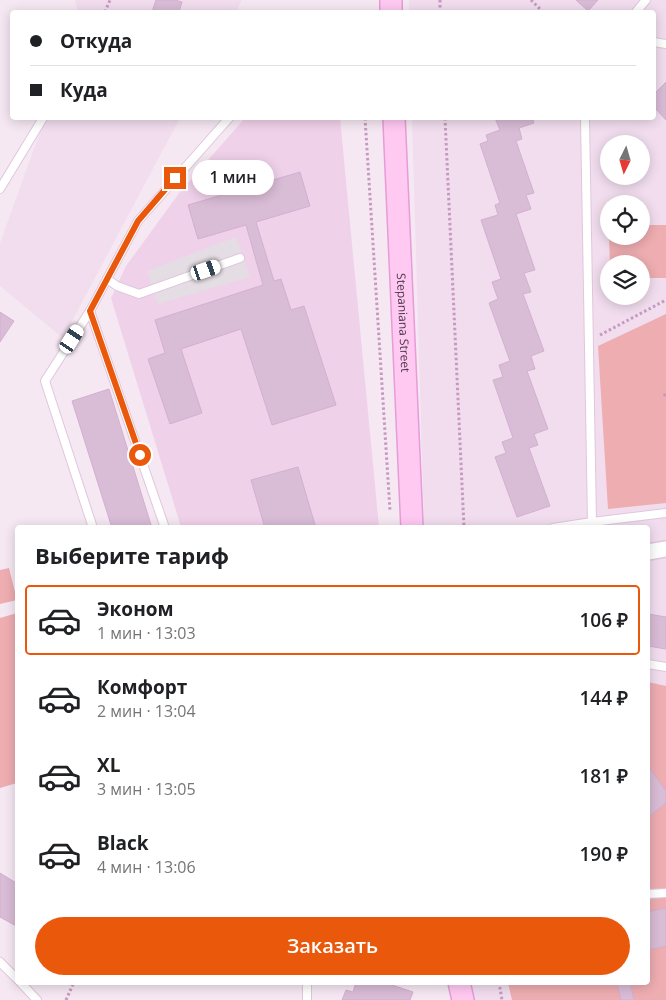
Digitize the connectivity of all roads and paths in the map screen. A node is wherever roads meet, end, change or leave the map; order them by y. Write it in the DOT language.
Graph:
graph roads {
  1 [pos="531,0"];
  2 [pos="646,0"];
  3 [pos="541,10"];
  4 [pos="638,10"];
  5 [pos="42,120"];
  6 [pos="227,120"];
  7 [pos="365,120"];
  8 [pos="394,120"];
  9 [pos="445,120"];
  10 [pos="585,120"];
  11 [pos="0,189"];
  12 [pos="240,258"];
  13 [pos="107,279"];
  14 [pos="666,300"];
  15 [pos="90,311"];
  16 [pos="588,341"];
  17 [pos="666,513"];
  18 [pos="390,518"];
  19 [pos="592,522"];
  20 [pos="92,525"];
  21 [pos="164,525"];
  22 [pos="412,525"];
  23 [pos="464,525"];
  24 [pos="572,525"];
  25 [pos="666,549"];
  26 [pos="650,552"];
  27 [pos="650,664"];
  28 [pos="666,667"];
  29 [pos="666,893"];
  30 [pos="650,894"];
  31 [pos="0,962"];
  32 [pos="15,977"];
  33 [pos="23,985"];
  34 [pos="73,985"];
  35 [pos="307,985"];
  36 [pos="460,985"];
  37 [pos="499,985"];
  38 [pos="37,1000"];
  39 [pos="66,1000"];
  40 [pos="307,1000"];
  41 [pos="463,1000"];
  42 [pos="502,1000"];
  1 -- 3 [label="path"];
  2 -- 4 [label="lane"];
  5 -- 11 [label="lane"];
  6 -- 13 [label="lane"];
  7 -- 18 [label="path"];
  8 -- 22 [label="main road, Stepaniana Street"];
  9 -- 23 [label="path"];
  10 -- 16 [label="lane"];
  12 -- 13 [label="lane"];
  13 -- 15 [label="lane"];
  14 -- 16 [label="path"];
  15 -- 20 [label="lane"];
  15 -- 21 [label="lane"];
  16 -- 19 [label="lane"];
  17 -- 19 [label="lane"];
  19 -- 24 [label="lane"];
  25 -- 26 [label="street"];
  27 -- 28 [label="lane"];
  29 -- 30 [label="lane"];
  31 -- 32 [label="lane"];
  33 -- 38 [label="lane"];
  34 -- 39 [label="path"];
  35 -- 40 [label="lane"];
  36 -- 41 [label="main road"];
  37 -- 42 [label="path"];
}
